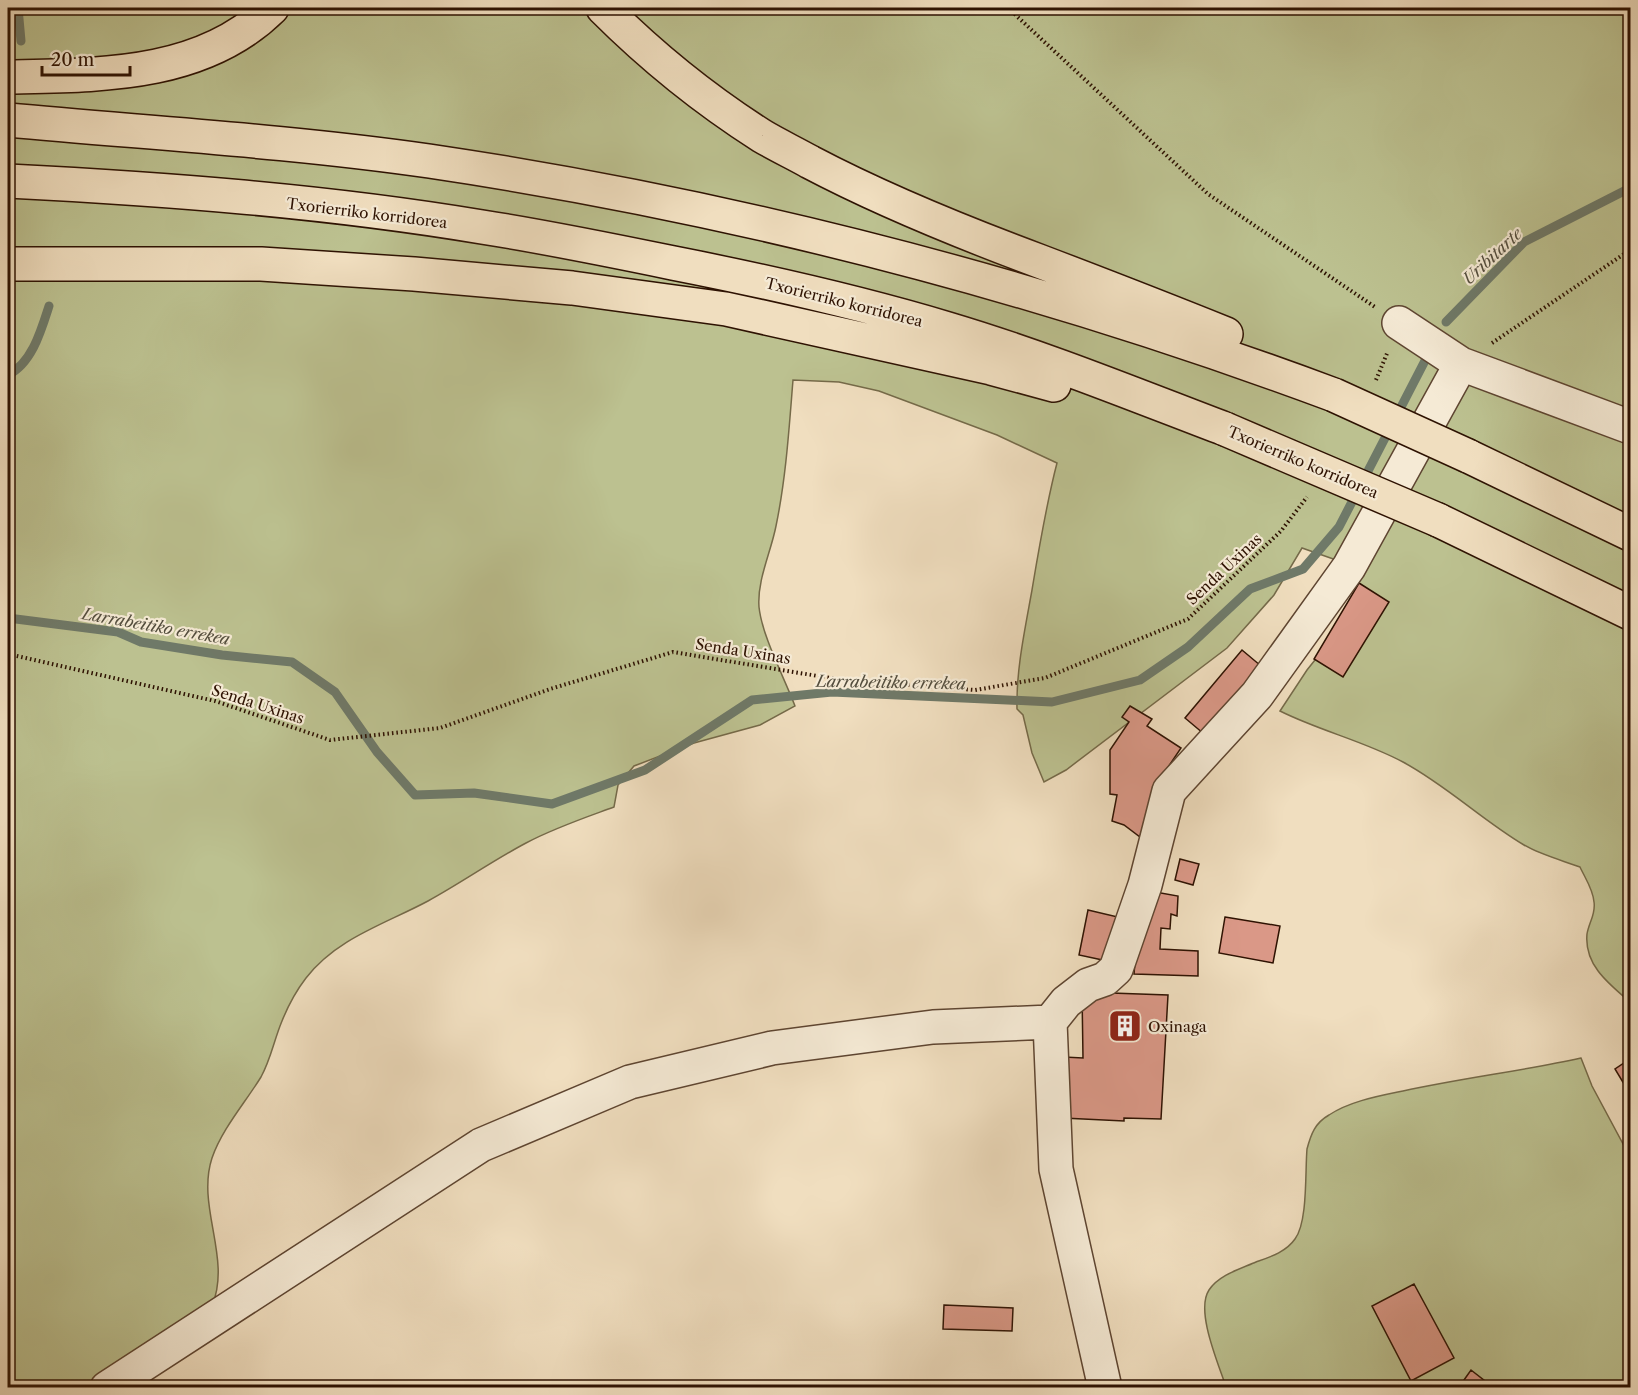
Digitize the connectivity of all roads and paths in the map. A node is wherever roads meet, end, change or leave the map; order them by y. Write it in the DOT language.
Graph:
graph roads {
  1 [pos="272,8"];
  2 [pos="603,8"];
  3 [pos="1008,8"];
  4 [pos="8,77"];
  5 [pos="8,120"];
  6 [pos="8,181"];
  7 [pos="1630,250"];
  8 [pos="8,264"];
  9 [pos="1399,323"];
  10 [pos="1256,356"];
  11 [pos="1461,364"];
  12 [pos="1373,386"];
  13 [pos="1630,427"];
  14 [pos="1225,429"];
  15 [pos="1309,495"];
  16 [pos="1630,534"];
  17 [pos="1630,613"];
  18 [pos="8,654"];
  19 [pos="1050,1022"];
  20 [pos="107,1388"];
  21 [pos="1105,1388"];
  1 -- 4 [label="highway"];
  2 -- 10 [label="highway"];
  3 -- 9 [label="path"];
  5 -- 10 [label="highway"];
  6 -- 14 [label="highway, Txorierriko korridorea"];
  7 -- 11 [label="path"];
  8 -- 14 [label="highway"];
  9 -- 11 [label="street"];
  9 -- 12 [label="path"];
  10 -- 16 [label="highway, bridge"];
  11 -- 13 [label="street"];
  11 -- 19 [label="street"];
  14 -- 17 [label="highway, Txorierriko korridorea, bridge"];
  15 -- 18 [label="path, Senda Uxinas"];
  19 -- 20 [label="street"];
  19 -- 21 [label="street"];
}
